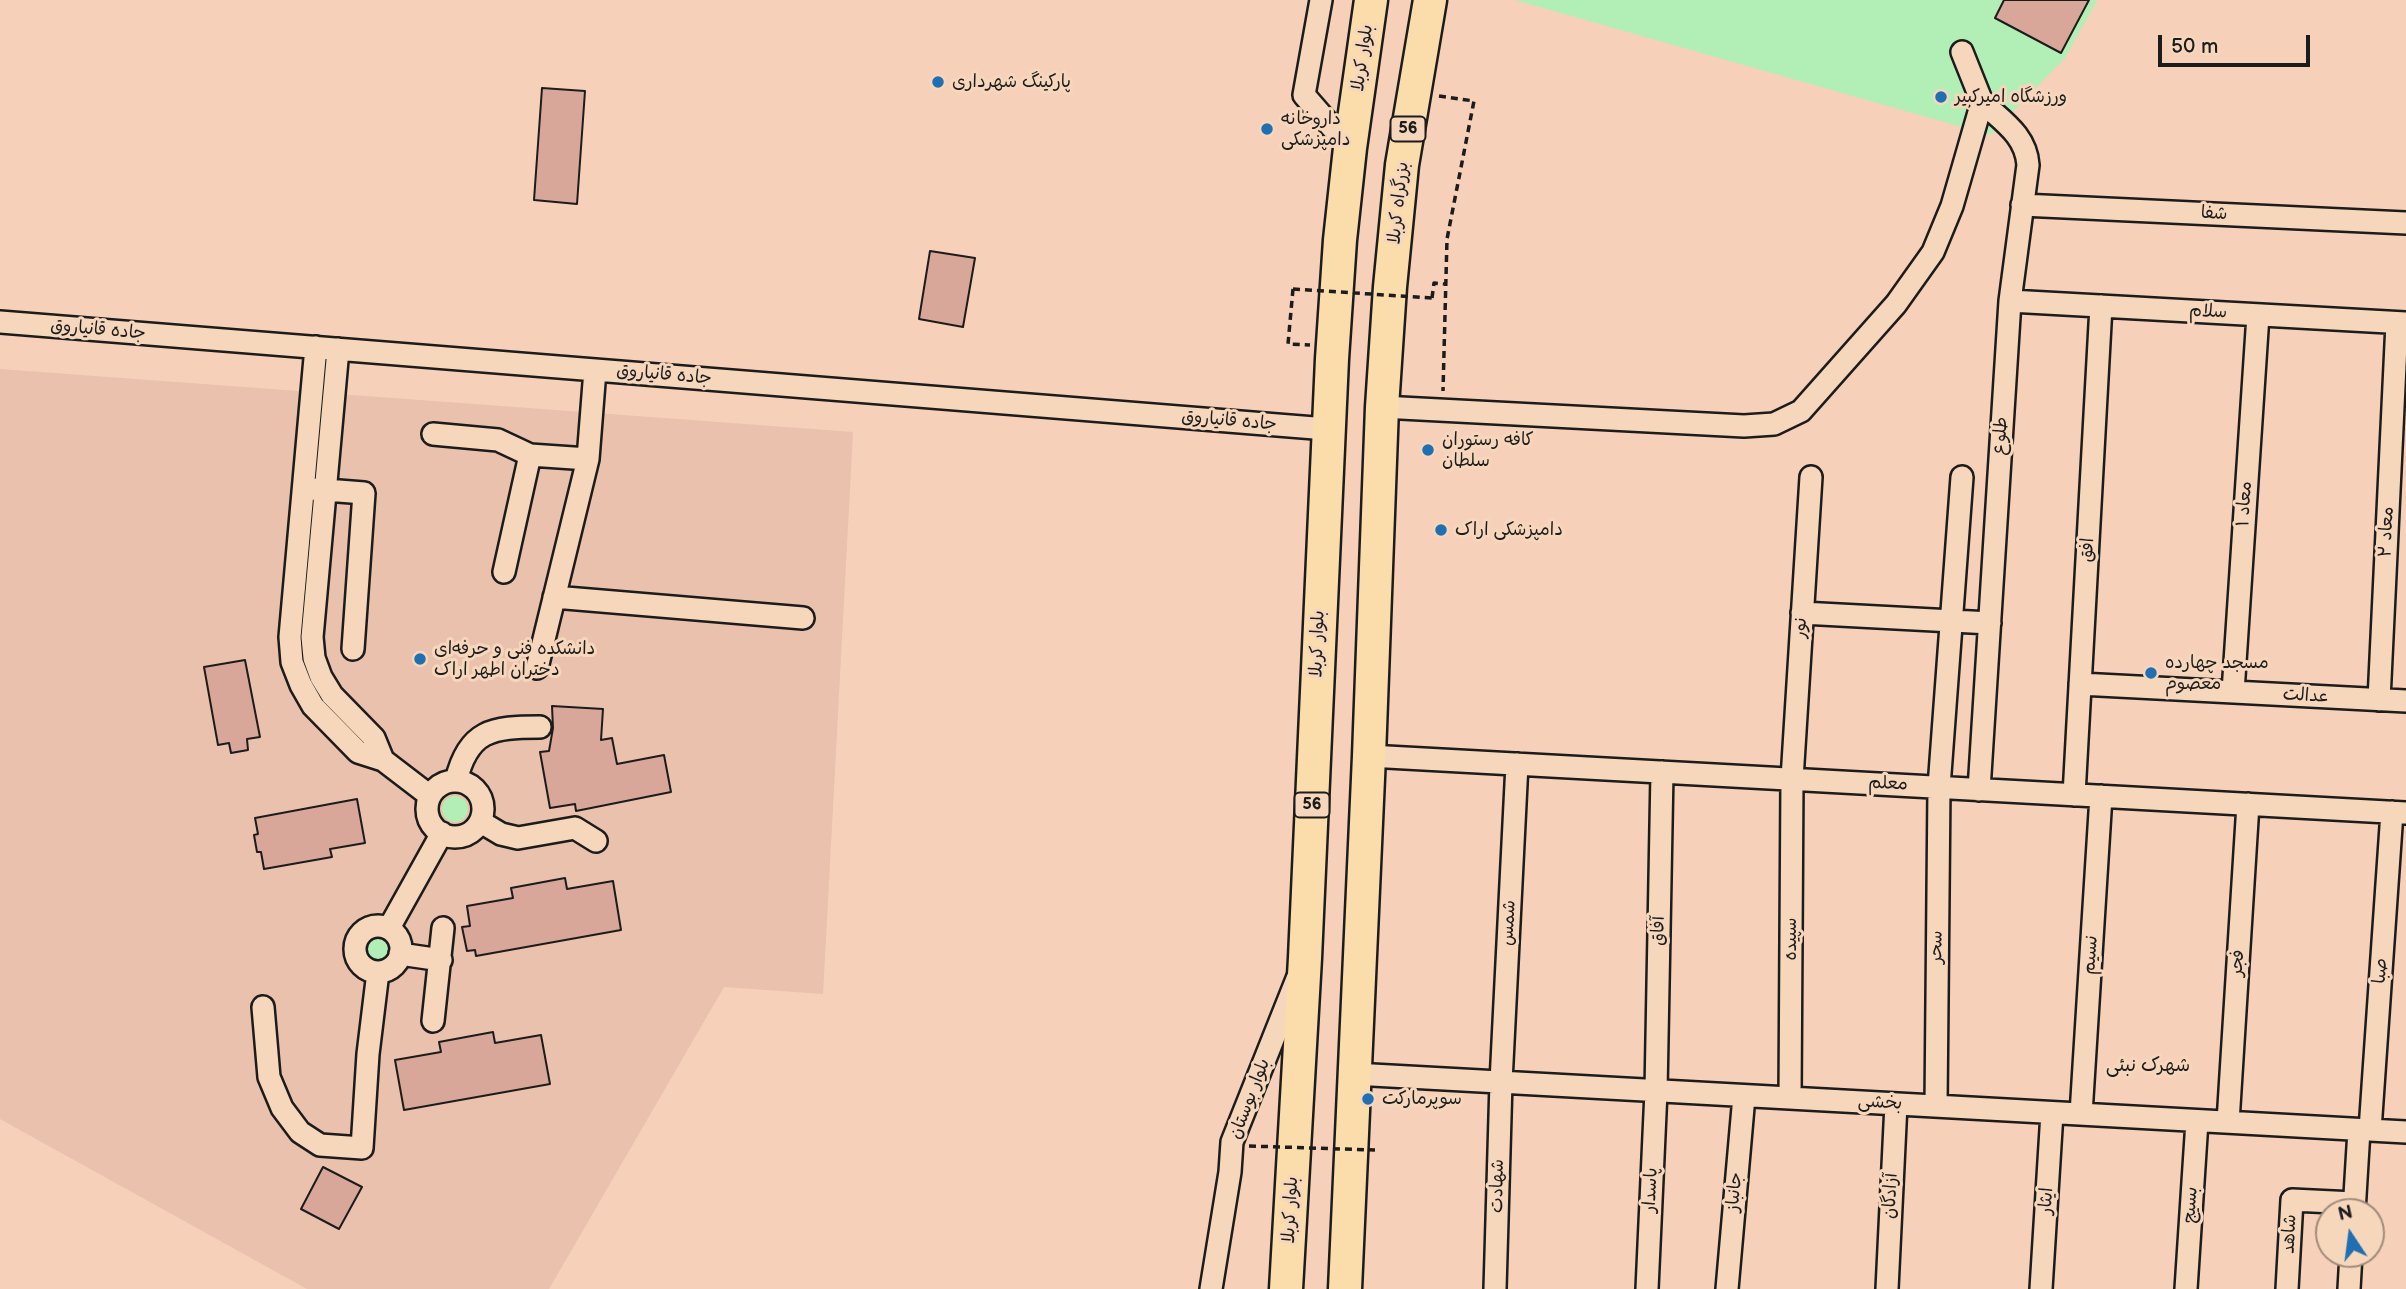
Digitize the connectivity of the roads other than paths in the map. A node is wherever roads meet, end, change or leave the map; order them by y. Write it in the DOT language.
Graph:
graph roads {
  1 [pos="1321,0"];
  2 [pos="1371,0"];
  3 [pos="1430,0"];
  4 [pos="1962,52"];
  5 [pos="1982,102"];
  6 [pos="1350,148"];
  7 [pos="2022,205"];
  8 [pos="2406,223"];
  9 [pos="2010,301"];
  10 [pos="2101,306"];
  11 [pos="2258,315"];
  12 [pos="0,322"];
  13 [pos="2402,323"];
  14 [pos="316,347"];
  15 [pos="338,349"];
  16 [pos="595,370"];
  17 [pos="1382,407"];
  18 [pos="1327,429"];
  19 [pos="433,434"];
  20 [pos="530,455"];
  21 [pos="588,458"];
  22 [pos="1811,477"];
  23 [pos="1962,477"];
  24 [pos="303,488"];
  25 [pos="325,490"];
  26 [pos="505,572"];
  27 [pos="554,597"];
  28 [pos="1802,613"];
  29 [pos="803,618"];
  30 [pos="1952,621"];
  31 [pos="1990,623"];
  32 [pos="353,649"];
  33 [pos="314,658"];
  34 [pos="292,662"];
  35 [pos="537,668"];
  36 [pos="2080,684"];
  37 [pos="2233,692"];
  38 [pos="2379,700"];
  39 [pos="2406,701"];
  40 [pos="540,727"];
  41 [pos="1369,756"];
  42 [pos="383,760"];
  43 [pos="1517,764"];
  44 [pos="1662,772"];
  45 [pos="1792,779"];
  46 [pos="456,781"];
  47 [pos="1939,787"];
  48 [pos="1979,790"];
  49 [pos="2074,795"];
  50 [pos="430,796"];
  51 [pos="2101,796"];
  52 [pos="2248,804"];
  53 [pos="2399,813"];
  54 [pos="481,822"];
  55 [pos="442,833"];
  56 [pos="596,841"];
  57 [pos="389,928"];
  58 [pos="443,928"];
  59 [pos="400,954"];
  60 [pos="1306,958"];
  61 [pos="441,960"];
  62 [pos="379,972"];
  63 [pos="263,1007"];
  64 [pos="433,1021"];
  65 [pos="1354,1074"];
  66 [pos="1501,1082"];
  67 [pos="1656,1091"];
  68 [pos="1744,1096"];
  69 [pos="1790,1098"];
  70 [pos="1896,1104"];
  71 [pos="1936,1106"];
  72 [pos="2052,1113"];
  73 [pos="2081,1114"];
  74 [pos="2196,1121"];
  75 [pos="2228,1122"];
  76 [pos="2364,1130"];
  77 [pos="2406,1132"];
  78 [pos="2355,1198"];
  79 [pos="2315,1203"];
  80 [pos="2350,1268"];
  81 [pos="1211,1289"];
  82 [pos="1286,1289"];
  83 [pos="1345,1289"];
  84 [pos="1495,1289"];
  85 [pos="1647,1289"];
  86 [pos="1727,1289"];
  87 [pos="1886,1289"];
  88 [pos="2041,1289"];
  89 [pos="2186,1289"];
  90 [pos="2287,1289"];
  91 [pos="2349,1289"];
  1 -- 6 [label="street"];
  2 -- 6 [label="highway, بلوار کربلا / 56"];
  3 -- 17 [label="highway, بزرگراه کربلا / 56"];
  4 -- 5 [label="street"];
  5 -- 7 [label="street, طلوع"];
  5 -- 17 [label="street"];
  6 -- 18 [label="highway, بلوار کربلا / 56"];
  7 -- 8 [label="street, شفا"];
  7 -- 9 [label="street, طلوع"];
  9 -- 10 [label="street, سلام"];
  9 -- 31 [label="street, طلوع"];
  10 -- 11 [label="street, سلام"];
  10 -- 36 [label="street, افق"];
  11 -- 13 [label="street, سلام"];
  11 -- 37 [label="street, معاد ۱"];
  12 -- 14 [label="street, جاده قانیاروق"];
  13 -- 38 [label="street, معاد ۲"];
  14 -- 15 [label="street, جاده قانیاروق"];
  14 -- 24 [label="street"];
  15 -- 16 [label="street, جاده قانیاروق"];
  15 -- 25 [label="street"];
  16 -- 18 [label="street, جاده قانیاروق"];
  16 -- 21 [label="street"];
  17 -- 41 [label="highway, 56"];
  18 -- 60 [label="highway, بلوار کربلا / 56"];
  19 -- 20 [label="street"];
  20 -- 21 [label="street"];
  20 -- 26 [label="street"];
  21 -- 27 [label="street"];
  22 -- 28 [label="street, نور"];
  23 -- 30 [label="street, سحر"];
  24 -- 25 [label="street"];
  24 -- 34 [label="street"];
  25 -- 32 [label="street"];
  25 -- 33 [label="street"];
  27 -- 29 [label="street"];
  27 -- 35 [label="street"];
  28 -- 30 [label="street"];
  28 -- 45 [label="street, نور"];
  30 -- 31 [label="street"];
  30 -- 47 [label="street, سحر"];
  31 -- 48 [label="street, طلوع"];
  33 -- 34 [label="street"];
  33 -- 42 [label="street"];
  34 -- 42 [label="street"];
  36 -- 37 [label="street, عدالت"];
  36 -- 49 [label="street, افق"];
  37 -- 38 [label="street, عدالت"];
  38 -- 39 [label="street, عدالت"];
  40 -- 46 [label="street"];
  41 -- 43 [label="street, معلم"];
  41 -- 65 [label="highway, 56"];
  42 -- 50 [label="street"];
  43 -- 44 [label="street, معلم"];
  43 -- 66 [label="street, شمس"];
  44 -- 45 [label="street, معلم"];
  44 -- 67 [label="street, آفاق"];
  45 -- 47 [label="street, معلم"];
  45 -- 69 [label="street, سپیده"];
  46 -- 50 [label="street"];
  46 -- 54 [label="street"];
  47 -- 48 [label="street, معلم"];
  47 -- 71 [label="street, سحر"];
  48 -- 49 [label="street, معلم"];
  49 -- 51 [label="street, معلم"];
  50 -- 55 [label="street"];
  51 -- 52 [label="street, معلم"];
  51 -- 73 [label="street, نسیم"];
  52 -- 53 [label="street, معلم"];
  52 -- 75 [label="street, فجر"];
  53 -- 76 [label="street, صبا"];
  54 -- 55 [label="street"];
  54 -- 56 [label="street"];
  55 -- 57 [label="street"];
  57 -- 59 [label="street"];
  57 -- 62 [label="street"];
  58 -- 61 [label="street"];
  59 -- 61 [label="street"];
  59 -- 62 [label="street"];
  60 -- 81 [label="street, بلوار بوستان"];
  60 -- 82 [label="highway, بلوار کربلا / 56"];
  61 -- 64 [label="street"];
  62 -- 63 [label="street"];
  65 -- 66 [label="street, بخشی"];
  65 -- 83 [label="highway, 56"];
  66 -- 67 [label="street, بخشی"];
  66 -- 84 [label="street, شهادت"];
  67 -- 68 [label="street, بخشی"];
  67 -- 85 [label="street, پاسدار"];
  68 -- 69 [label="street, بخشی"];
  68 -- 86 [label="street, جانباز"];
  69 -- 70 [label="street, بخشی"];
  70 -- 71 [label="street, بخشی"];
  70 -- 87 [label="street, آزادگان"];
  71 -- 72 [label="street, بخشی"];
  72 -- 73 [label="street, بخشی"];
  72 -- 88 [label="street, ایثار"];
  73 -- 74 [label="street, بخشی"];
  74 -- 75 [label="street, بخشی"];
  74 -- 89 [label="street, بسیج"];
  75 -- 76 [label="street, بخشی"];
  76 -- 77 [label="street, بخشی"];
  76 -- 78 [label="street, صبا"];
  79 -- 90 [label="street, شاهد"];
  80 -- 91 [label="street"];
}
